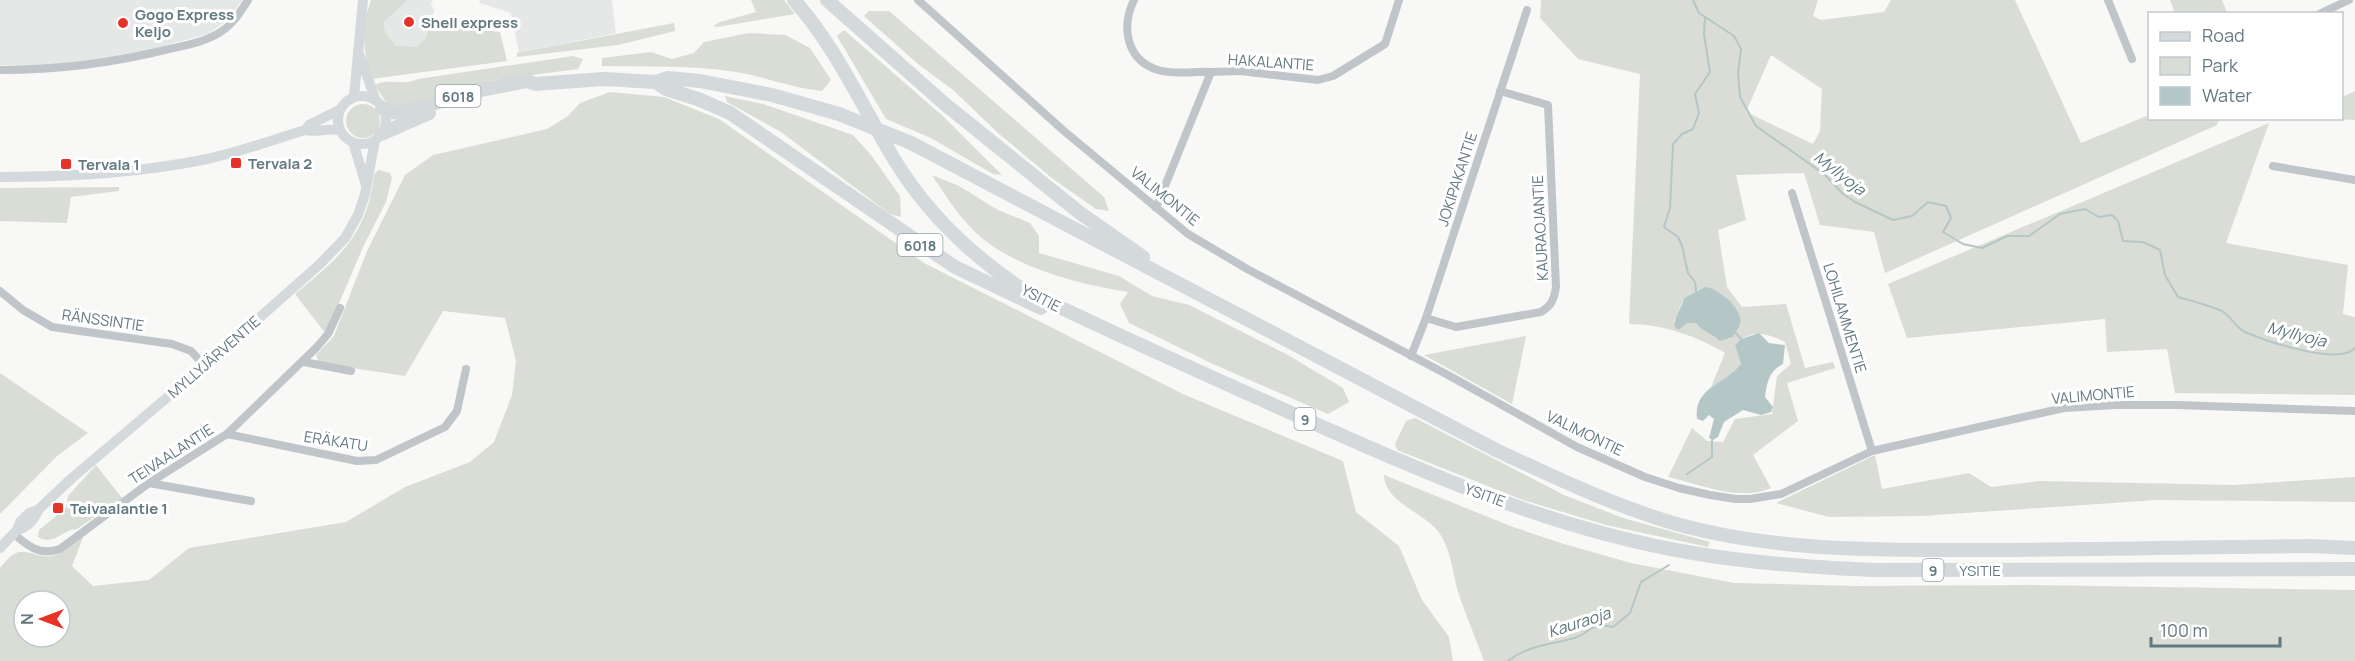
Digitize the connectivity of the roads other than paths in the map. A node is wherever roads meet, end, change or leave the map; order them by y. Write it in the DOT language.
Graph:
graph roads {
  1 [pos="248,0"];
  2 [pos="918,0"];
  3 [pos="1134,0"];
  4 [pos="1399,0"];
  5 [pos="2108,0"];
  6 [pos="2349,0"];
  7 [pos="364,1"];
  8 [pos="828,1"];
  9 [pos="797,3"];
  10 [pos="1527,10"];
  11 [pos="2323,12"];
  12 [pos="358,51"];
  13 [pos="2132,59"];
  14 [pos="0,70"];
  15 [pos="1211,72"];
  16 [pos="656,82"];
  17 [pos="535,84"];
  18 [pos="1500,90"];
  19 [pos="354,97"];
  20 [pos="379,104"];
  21 [pos="341,109"];
  22 [pos="305,130"];
  23 [pos="340,130"];
  24 [pos="378,137"];
  25 [pos="353,142"];
  26 [pos="2273,166"];
  27 [pos="0,177"];
  28 [pos="2355,180"];
  29 [pos="366,185"];
  30 [pos="1792,193"];
  31 [pos="1156,208"];
  32 [pos="1168,277"];
  33 [pos="0,291"];
  34 [pos="340,308"];
  35 [pos="1426,318"];
  36 [pos="1094,324"];
  37 [pos="1411,356"];
  38 [pos="304,362"];
  39 [pos="205,366"];
  40 [pos="466,369"];
  41 [pos="351,371"];
  42 [pos="2355,411"];
  43 [pos="226,434"];
  44 [pos="1872,452"];
  45 [pos="149,483"];
  46 [pos="251,501"];
  47 [pos="15,532"];
  48 [pos="0,548"];
  49 [pos="2355,548"];
  50 [pos="2355,569"];
  1 -- 14 [label="street"];
  2 -- 31 [label="street, VALIMONTIE"];
  3 -- 15 [label="street"];
  4 -- 15 [label="street, HAKALANTIE"];
  5 -- 13 [label="street"];
  6 -- 11 [label="street"];
  7 -- 12 [label="main road"];
  8 -- 32 [label="highway, 9"];
  9 -- 36 [label="highway, YSITIE / 9"];
  10 -- 18 [label="street, JOKIPAKANTIE"];
  12 -- 19 [label="main road"];
  12 -- 20 [label="main road"];
  15 -- 31 [label="street, HAKALANTIE"];
  16 -- 17 [label="highway, 6018"];
  16 -- 32 [label="highway, 6018"];
  16 -- 36 [label="highway, 6018"];
  17 -- 20 [label="highway, 6018"];
  17 -- 24 [label="highway, 6018"];
  18 -- 35 [label="street, JOKIPAKANTIE"];
  18 -- 35 [label="street, KAURAOJANTIE"];
  19 -- 20 [label="main road, 6018"];
  19 -- 21 [label="main road"];
  20 -- 24 [label="main road"];
  21 -- 22 [label="main road"];
  21 -- 23 [label="main road"];
  22 -- 23 [label="main road"];
  22 -- 27 [label="main road"];
  23 -- 25 [label="main road"];
  24 -- 25 [label="main road, 6018"];
  24 -- 29 [label="main road, MYLLYJÄRVENTIE"];
  25 -- 29 [label="main road"];
  26 -- 28 [label="street"];
  29 -- 39 [label="main road, MYLLYJÄRVENTIE"];
  30 -- 44 [label="street, LOHILAMMENTIE"];
  31 -- 37 [label="street, VALIMONTIE"];
  32 -- 49 [label="highway, YSITIE / 9"];
  33 -- 39 [label="street, RÄNSSINTIE"];
  34 -- 38 [label="street, TEIVAALANTIE"];
  35 -- 37 [label="street, JOKIPAKANTIE"];
  36 -- 50 [label="highway, YSITIE / 9"];
  37 -- 44 [label="street, VALIMONTIE"];
  38 -- 41 [label="street"];
  38 -- 43 [label="street, TEIVAALANTIE"];
  39 -- 47 [label="main road, MYLLYJÄRVENTIE"];
  40 -- 43 [label="street, ERÄKATU"];
  42 -- 44 [label="street, VALIMONTIE"];
  43 -- 45 [label="street, TEIVAALANTIE"];
  45 -- 46 [label="street"];
  45 -- 47 [label="street, TEIVAALANTIE"];
  47 -- 48 [label="main road, MYLLYJÄRVENTIE"];
}
